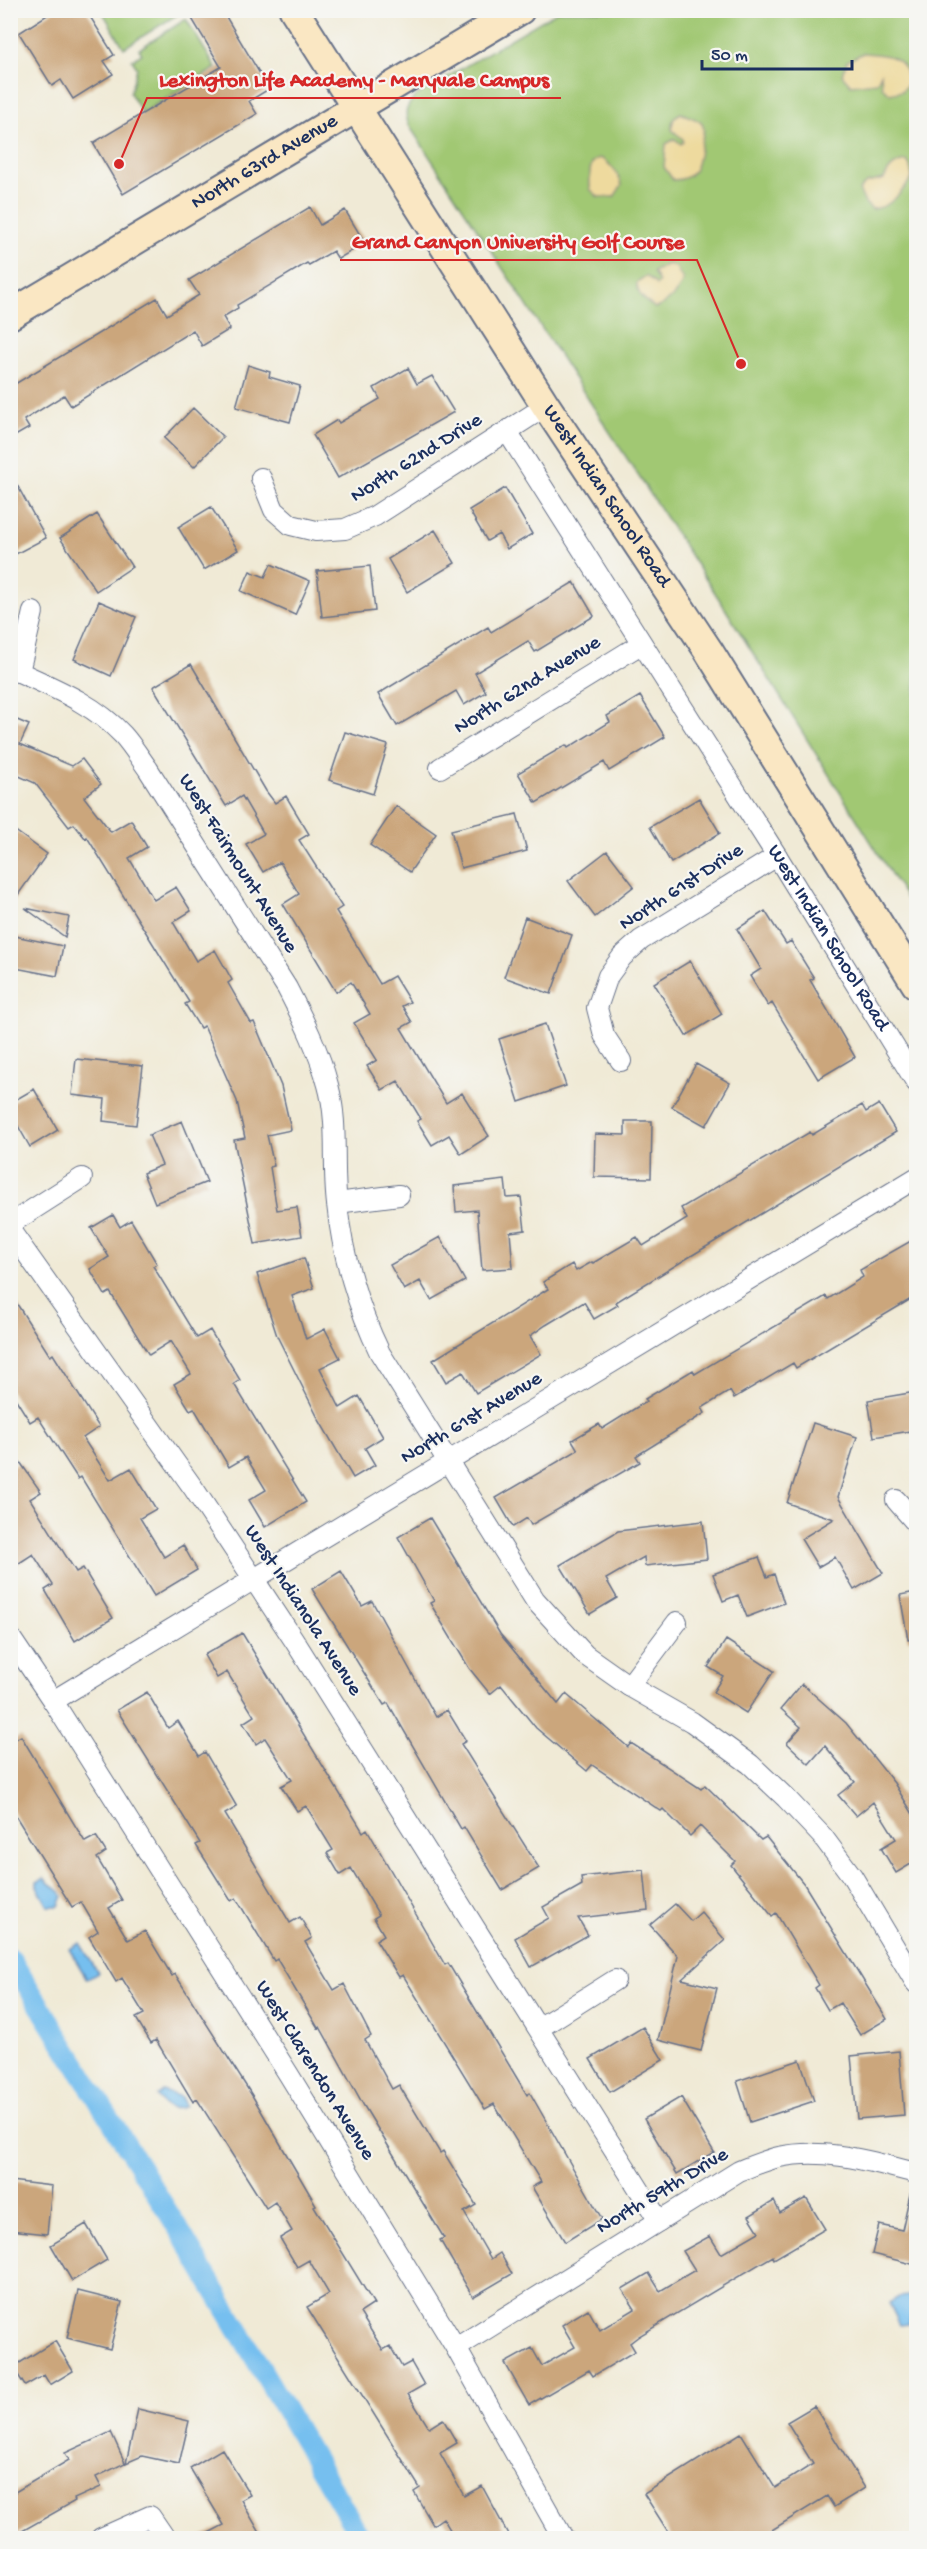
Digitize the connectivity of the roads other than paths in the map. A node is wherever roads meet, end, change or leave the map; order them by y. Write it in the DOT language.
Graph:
graph roads {
  1 [pos="294,10"];
  2 [pos="520,10"];
  3 [pos="355,108"];
  4 [pos="10,315"];
  5 [pos="546,406"];
  6 [pos="507,431"];
  7 [pos="261,477"];
  8 [pos="33,612"];
  9 [pos="641,644"];
  10 [pos="15,671"];
  11 [pos="440,768"];
  12 [pos="777,856"];
  13 [pos="916,984"];
  14 [pos="621,1061"];
  15 [pos="916,1082"];
  16 [pos="82,1178"];
  17 [pos="916,1178"];
  18 [pos="399,1195"];
  19 [pos="337,1203"];
  20 [pos="10,1224"];
  21 [pos="10,1230"];
  22 [pos="447,1461"];
  23 [pos="896,1500"];
  24 [pos="916,1523"];
  25 [pos="254,1579"];
  26 [pos="677,1622"];
  27 [pos="10,1637"];
  28 [pos="629,1686"];
  29 [pos="53,1701"];
  30 [pos="615,1980"];
  31 [pos="916,1983"];
  32 [pos="539,2028"];
  33 [pos="916,2173"];
  34 [pos="659,2221"];
  35 [pos="456,2348"];
  36 [pos="101,2538"];
  37 [pos="165,2538"];
  38 [pos="563,2538"];
  1 -- 3 [label="main road, West Indian School Road"];
  2 -- 3 [label="main road, North 63rd Avenue"];
  3 -- 4 [label="main road, North 63rd Avenue"];
  3 -- 5 [label="main road, West Indian School Road"];
  5 -- 6 [label="street, North 62nd Drive"];
  5 -- 13 [label="main road, West Indian School Road"];
  6 -- 7 [label="street, North 62nd Drive"];
  6 -- 9 [label="street, West Indian School Road"];
  8 -- 10 [label="street, West Fairmount Avenue"];
  9 -- 11 [label="street, North 62nd Avenue"];
  9 -- 12 [label="street, West Indian School Road"];
  10 -- 19 [label="street, West Fairmount Avenue"];
  12 -- 14 [label="street, North 61st Drive"];
  12 -- 15 [label="street, West Indian School Road"];
  16 -- 20 [label="street"];
  17 -- 22 [label="street, North 61st Avenue"];
  18 -- 19 [label="street"];
  19 -- 22 [label="street, West Fairmount Avenue"];
  21 -- 25 [label="street, West Indianola Avenue"];
  22 -- 25 [label="street, North 61st Avenue"];
  22 -- 28 [label="street, West Fairmount Avenue"];
  23 -- 24 [label="street"];
  25 -- 29 [label="street, North 61st Avenue"];
  25 -- 32 [label="street, West Indianola Avenue"];
  26 -- 28 [label="street"];
  27 -- 29 [label="street, West Clarendon Avenue"];
  28 -- 31 [label="street, West Fairmount Avenue"];
  29 -- 35 [label="street, West Clarendon Avenue"];
  30 -- 32 [label="street"];
  32 -- 34 [label="street, West Indianola Avenue"];
  33 -- 34 [label="street, North 59th Drive"];
  34 -- 35 [label="street, North 59th Drive"];
  35 -- 38 [label="street, West Clarendon Avenue"];
  36 -- 37 [label="street"];
}
